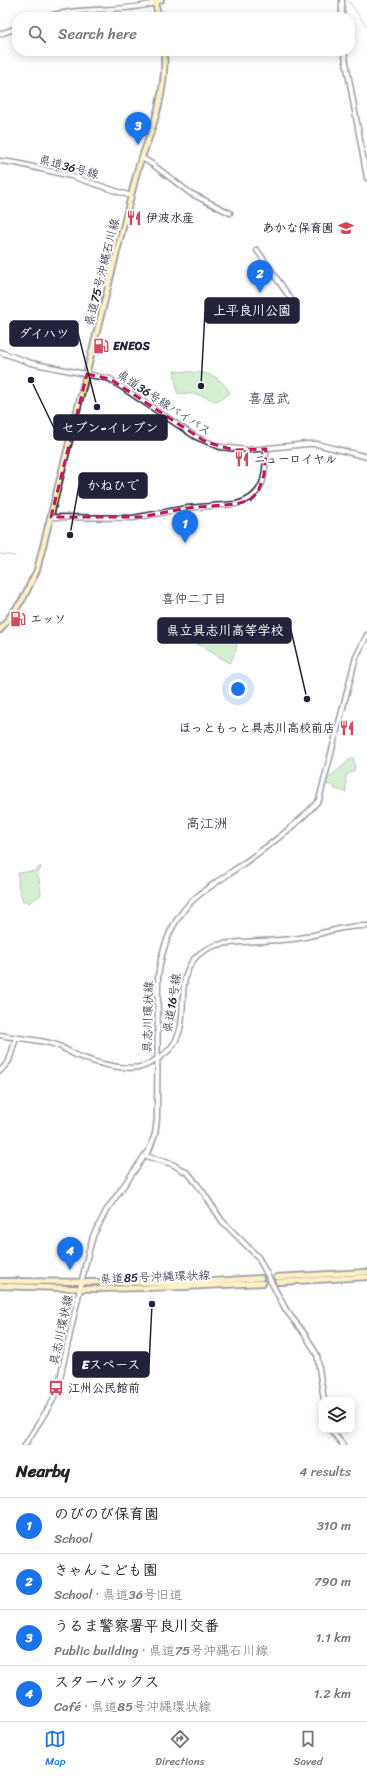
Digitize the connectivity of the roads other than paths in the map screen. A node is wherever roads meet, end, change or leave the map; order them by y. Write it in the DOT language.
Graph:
graph roads {
  1 [pos="161,0"];
  2 [pos="342,0"];
  3 [pos="155,2"];
  4 [pos="65,12"];
  5 [pos="158,12"];
  6 [pos="342,12"];
  7 [pos="12,30"];
  8 [pos="0,34"];
  9 [pos="164,56"];
  10 [pos="345,56"];
  11 [pos="142,158"];
  12 [pos="0,161"];
  13 [pos="367,178"];
  14 [pos="131,196"];
  15 [pos="230,213"];
  16 [pos="258,250"];
  17 [pos="293,302"];
  18 [pos="0,352"];
  19 [pos="86,374"];
  20 [pos="266,449"];
  21 [pos="367,457"];
  22 [pos="51,516"];
  23 [pos="0,630"];
  24 [pos="367,635"];
  25 [pos="367,926"];
  26 [pos="0,1035"];
  27 [pos="16,1038"];
  28 [pos="157,1059"];
  29 [pos="0,1070"];
  30 [pos="146,1156"];
  31 [pos="367,1272"];
  32 [pos="277,1277"];
  33 [pos="367,1277"];
  34 [pos="0,1281"];
  35 [pos="82,1282"];
  36 [pos="278,1282"];
  37 [pos="0,1286"];
  38 [pos="80,1289"];
  39 [pos="324,1397"];
  40 [pos="333,1433"];
  41 [pos="25,1445"];
  42 [pos="343,1445"];
  1 -- 3 [label="main road"];
  2 -- 6 [label="main road"];
  3 -- 4 [label="main road"];
  3 -- 5 [label="main road"];
  7 -- 8 [label="main road"];
  9 -- 11 [label="main road, 県道75号沖縄石川線"];
  10 -- 13 [label="main road"];
  11 -- 14 [label="main road, 県道75号沖縄石川線"];
  11 -- 15 [label="main road"];
  12 -- 14 [label="main road, 県道36号線"];
  14 -- 19 [label="main road, 県道75号沖縄石川線"];
  16 -- 17 [label="main road"];
  18 -- 19 [label="main road, 県道36号線バイパス"];
  19 -- 20 [label="main road, 県道36号線バイパス"];
  19 -- 22 [label="main road, 県道75号沖縄石川線"];
  20 -- 21 [label="main road, 県道36号線バイパス"];
  20 -- 22 [label="main road"];
  22 -- 23 [label="main road, 県道75号沖縄石川線"];
  24 -- 28 [label="main road, 具志川環状線"];
  25 -- 28 [label="main road, 県道16号線"];
  26 -- 27 [label="main road, 県道16号線"];
  27 -- 28 [label="main road, 県道16号線"];
  27 -- 29 [label="main road"];
  28 -- 30 [label="main road, 具志川環状線"];
  30 -- 35 [label="main road, 具志川環状線"];
  30 -- 39 [label="main road"];
  31 -- 32 [label="main road"];
  33 -- 36 [label="main road"];
  34 -- 35 [label="main road, 県道85号沖縄環状線"];
  35 -- 38 [label="main road, 具志川環状線"];
  35 -- 38 [label="main road, 県道85号沖縄環状線"];
  37 -- 38 [label="main road, 県道85号沖縄環状線"];
  38 -- 41 [label="main road, 具志川環状線"];
  40 -- 42 [label="main road"];
}
